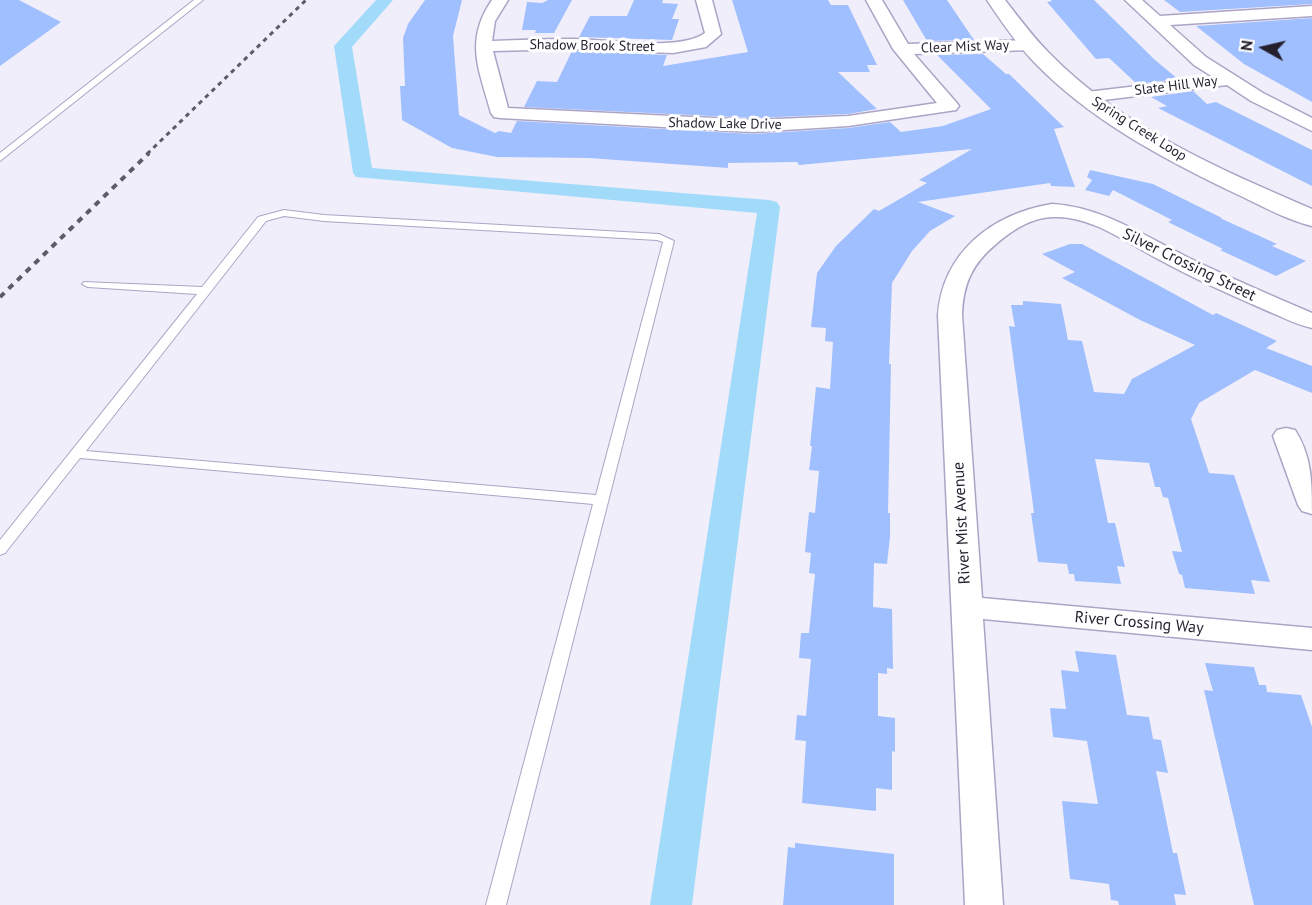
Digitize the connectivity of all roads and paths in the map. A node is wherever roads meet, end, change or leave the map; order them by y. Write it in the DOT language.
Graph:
graph roads {
  1 [pos="199,0"];
  2 [pos="500,0"];
  3 [pos="704,0"];
  4 [pos="874,0"];
  5 [pos="996,0"];
  6 [pos="1133,0"];
  7 [pos="1312,11"];
  8 [pos="1155,21"];
  9 [pos="1030,45"];
  10 [pos="484,46"];
  11 [pos="901,49"];
  12 [pos="1228,80"];
  13 [pos="1087,97"];
  14 [pos="1312,125"];
  15 [pos="0,158"];
  16 [pos="1066,211"];
  17 [pos="1312,218"];
  18 [pos="88,284"];
  19 [pos="204,291"];
  20 [pos="1312,321"];
  21 [pos="1286,436"];
  22 [pos="75,454"];
  23 [pos="602,500"];
  24 [pos="1312,504"];
  25 [pos="0,550"];
  26 [pos="967,607"];
  27 [pos="1312,639"];
  28 [pos="496,905"];
  29 [pos="984,905"];
  1 -- 15 [label="lane"];
  2 -- 10 [label="street"];
  3 -- 10 [label="street, Shadow Brook Street"];
  4 -- 11 [label="street"];
  5 -- 9 [label="street, Spring Creek Loop"];
  6 -- 8 [label="street"];
  7 -- 8 [label="street"];
  8 -- 12 [label="street"];
  9 -- 11 [label="street, Clear Mist Way"];
  9 -- 13 [label="street, Spring Creek Loop"];
  10 -- 11 [label="street, Shadow Lake Drive"];
  12 -- 13 [label="street, Slate Hill Way"];
  12 -- 14 [label="street"];
  13 -- 17 [label="street, Spring Creek Loop"];
  16 -- 20 [label="street, Silver Crossing Street"];
  16 -- 26 [label="street, River Mist Avenue"];
  18 -- 19 [label="lane"];
  19 -- 22 [label="lane"];
  19 -- 23 [label="lane"];
  21 -- 24 [label="street"];
  22 -- 23 [label="lane"];
  22 -- 25 [label="lane"];
  23 -- 28 [label="lane"];
  26 -- 27 [label="street, River Crossing Way"];
  26 -- 29 [label="street, River Mist Avenue"];
}
